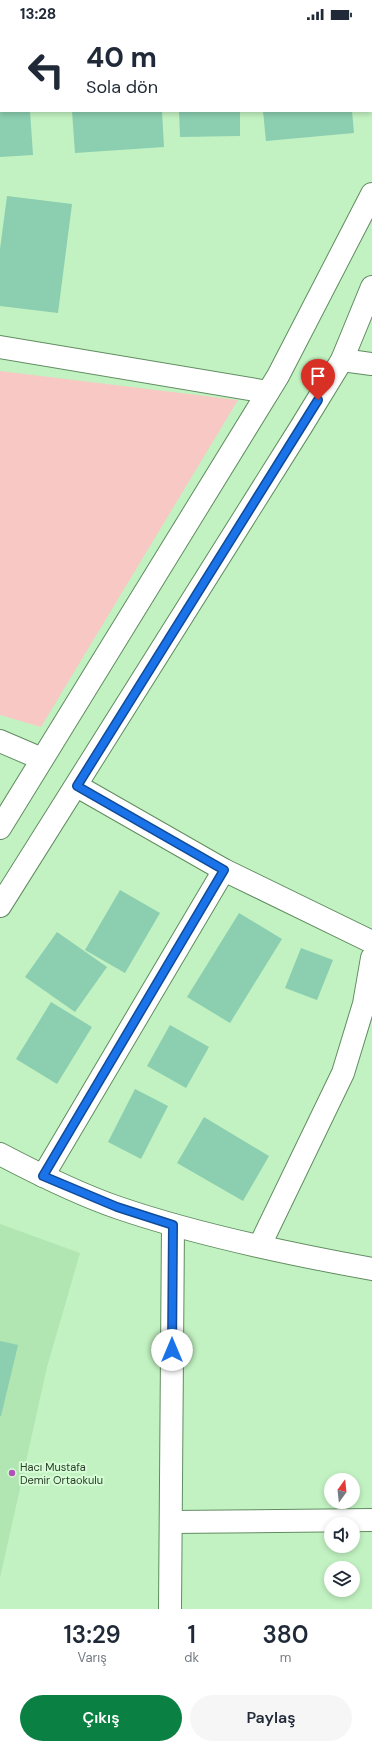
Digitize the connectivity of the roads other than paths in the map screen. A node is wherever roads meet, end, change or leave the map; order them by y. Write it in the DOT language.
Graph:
graph roads {
  1 [pos="372,194"];
  2 [pos="372,287"];
  3 [pos="0,347"];
  4 [pos="342,360"];
  5 [pos="372,364"];
  6 [pos="268,392"];
  7 [pos="0,741"];
  8 [pos="42,759"];
  9 [pos="77,786"];
  10 [pos="0,828"];
  11 [pos="224,870"];
  12 [pos="0,906"];
  13 [pos="372,942"];
  14 [pos="372,958"];
  15 [pos="0,1154"];
  16 [pos="43,1176"];
  17 [pos="173,1225"];
  18 [pos="260,1245"];
  19 [pos="372,1269"];
  20 [pos="372,1520"];
  21 [pos="171,1522"];
  22 [pos="170,1609"];
  1 -- 6 [label="street"];
  2 -- 4 [label="street"];
  3 -- 6 [label="street"];
  4 -- 5 [label="street"];
  4 -- 9 [label="street"];
  6 -- 8 [label="street"];
  7 -- 8 [label="street"];
  8 -- 10 [label="street"];
  9 -- 11 [label="street"];
  9 -- 12 [label="street"];
  11 -- 13 [label="street"];
  11 -- 16 [label="street"];
  14 -- 18 [label="street"];
  15 -- 16 [label="street"];
  16 -- 17 [label="street"];
  17 -- 18 [label="street"];
  17 -- 21 [label="street"];
  18 -- 19 [label="street"];
  20 -- 21 [label="street"];
  21 -- 22 [label="street"];
}
